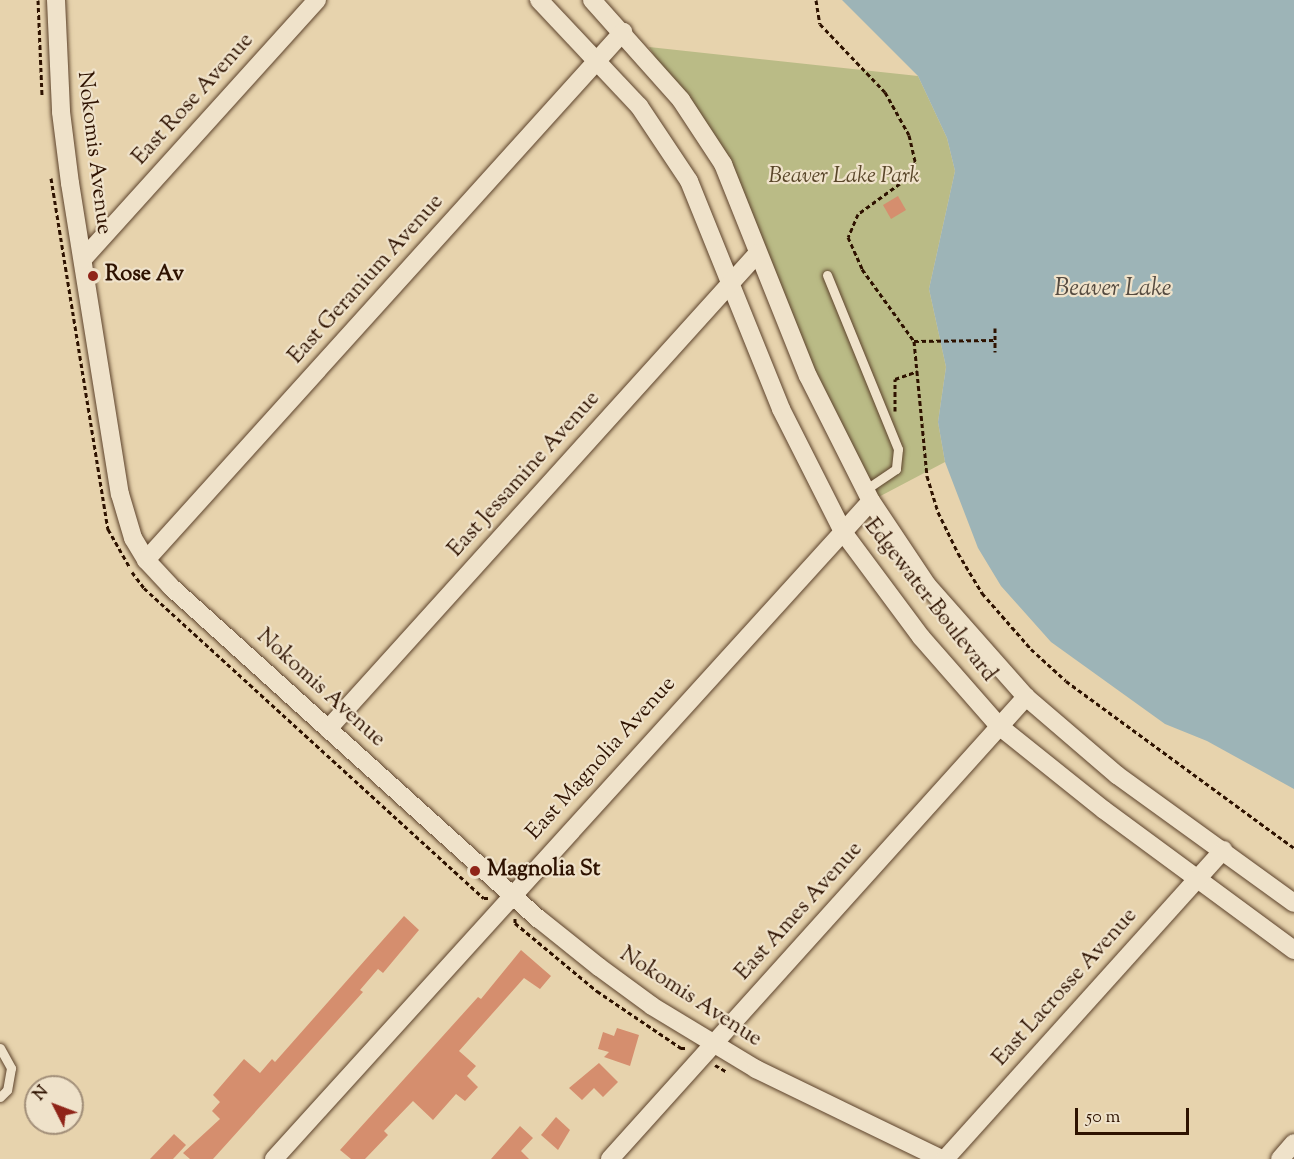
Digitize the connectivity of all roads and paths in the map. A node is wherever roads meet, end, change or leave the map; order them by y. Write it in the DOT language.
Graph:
graph roads {
  1 [pos="38,0"];
  2 [pos="56,0"];
  3 [pos="317,0"];
  4 [pos="539,0"];
  5 [pos="592,0"];
  6 [pos="816,0"];
  7 [pos="623,32"];
  8 [pos="596,60"];
  9 [pos="43,102"];
  10 [pos="50,168"];
  11 [pos="758,253"];
  12 [pos="82,259"];
  13 [pos="827,275"];
  14 [pos="731,282"];
  15 [pos="995,328"];
  16 [pos="995,340"];
  17 [pos="914,341"];
  18 [pos="995,352"];
  19 [pos="918,370"];
  20 [pos="884,418"];
  21 [pos="868,496"];
  22 [pos="843,532"];
  23 [pos="146,560"];
  24 [pos="1026,697"];
  25 [pos="999,726"];
  26 [pos="328,729"];
  27 [pos="1294,848"];
  28 [pos="1223,850"];
  29 [pos="1197,879"];
  30 [pos="511,894"];
  31 [pos="491,898"];
  32 [pos="1294,903"];
  33 [pos="1294,950"];
  34 [pos="713,1044"];
  35 [pos="0,1048"];
  36 [pos="0,1096"];
  37 [pos="1294,1143"];
  38 [pos="274,1159"];
  39 [pos="610,1159"];
  40 [pos="943,1159"];
  41 [pos="1280,1159"];
  1 -- 9 [label="path"];
  2 -- 12 [label="street, Nokomis Avenue"];
  3 -- 12 [label="street, East Rose Avenue"];
  4 -- 8 [label="street, Edgewater Boulevard"];
  5 -- 7 [label="street, Edgewater Boulevard"];
  6 -- 17 [label="path"];
  7 -- 8 [label="street, East Geranium Avenue"];
  7 -- 11 [label="street, Edgewater Boulevard"];
  8 -- 14 [label="street, Edgewater Boulevard"];
  8 -- 23 [label="street, East Geranium Avenue"];
  10 -- 31 [label="path"];
  11 -- 14 [label="street, East Jessamine Avenue"];
  11 -- 21 [label="street, Edgewater Boulevard"];
  12 -- 23 [label="street, Nokomis Avenue"];
  13 -- 20 [label="lane"];
  14 -- 22 [label="street, Edgewater Boulevard"];
  14 -- 26 [label="street, East Jessamine Avenue"];
  15 -- 16 [label="path"];
  16 -- 17 [label="path"];
  16 -- 18 [label="path"];
  17 -- 19 [label="path"];
  19 -- 20 [label="path"];
  19 -- 27 [label="path"];
  20 -- 21 [label="lane"];
  21 -- 22 [label="street, East Magnolia Avenue"];
  21 -- 24 [label="street, Edgewater Boulevard"];
  22 -- 25 [label="street, Edgewater Boulevard"];
  22 -- 30 [label="street, East Magnolia Avenue"];
  23 -- 26 [label="street, Nokomis Avenue"];
  24 -- 25 [label="street, East Ames Avenue"];
  24 -- 28 [label="street, Edgewater Boulevard"];
  25 -- 29 [label="street, Edgewater Boulevard"];
  25 -- 34 [label="street, East Ames Avenue"];
  26 -- 30 [label="street, Nokomis Avenue"];
  28 -- 29 [label="street, East Lacrosse Avenue"];
  28 -- 32 [label="street, Edgewater Boulevard"];
  29 -- 33 [label="street, Edgewater Boulevard"];
  29 -- 40 [label="street, East Lacrosse Avenue"];
  30 -- 34 [label="street, Nokomis Avenue"];
  30 -- 38 [label="street, East Magnolia Avenue"];
  34 -- 39 [label="street, East Ames Avenue"];
  34 -- 40 [label="street, Nokomis Avenue"];
  35 -- 36 [label="lane"];
  37 -- 41 [label="street"];
}
